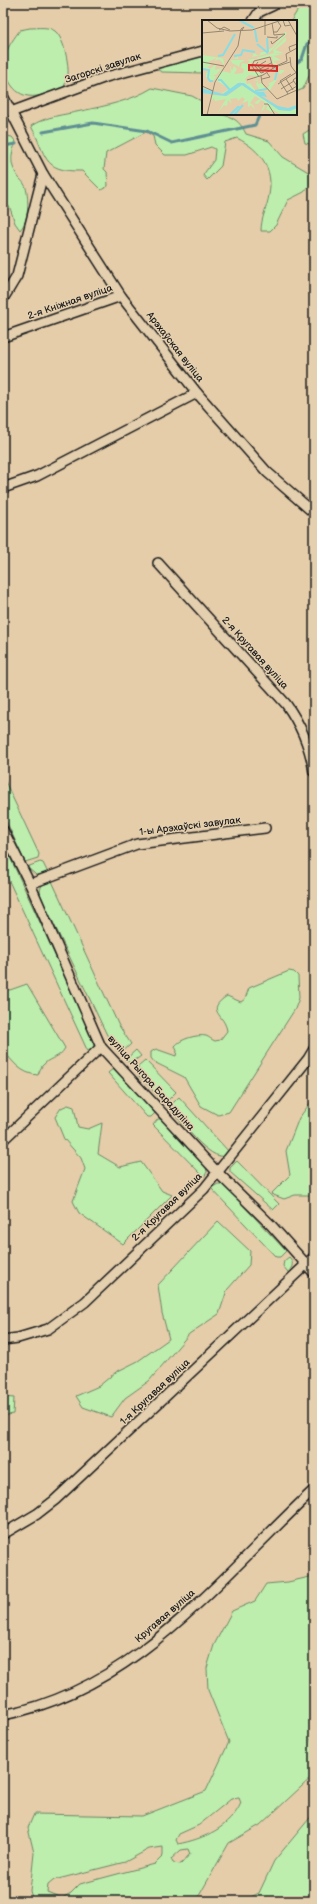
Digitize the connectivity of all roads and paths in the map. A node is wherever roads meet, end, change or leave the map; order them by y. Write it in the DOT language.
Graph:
graph roads {
  1 [pos="274,5"];
  2 [pos="254,20"];
  3 [pos="202,51"];
  4 [pos="3,96"];
  5 [pos="11,112"];
  6 [pos="43,174"];
  7 [pos="121,296"];
  8 [pos="3,299"];
  9 [pos="3,337"];
  10 [pos="198,393"];
  11 [pos="3,488"];
  12 [pos="314,513"];
  13 [pos="158,563"];
  14 [pos="314,772"];
  15 [pos="264,828"];
  16 [pos="3,830"];
  17 [pos="30,884"];
  18 [pos="101,1047"];
  19 [pos="314,1050"];
  20 [pos="3,1140"];
  21 [pos="217,1172"];
  22 [pos="314,1257"];
  23 [pos="307,1264"];
  24 [pos="314,1273"];
  25 [pos="3,1340"];
  26 [pos="314,1490"];
  27 [pos="3,1534"];
  28 [pos="3,1715"];
  1 -- 2 [label="street"];
  3 -- 5 [label="street, Загорскі завулак"];
  4 -- 5 [label="street, Арэхаўская вуліца"];
  5 -- 6 [label="street, Арэхаўская вуліца"];
  6 -- 7 [label="street, Арэхаўская вуліца"];
  6 -- 8 [label="street"];
  7 -- 9 [label="street, 2-я Кніжная вуліца"];
  7 -- 10 [label="street, Арэхаўская вуліца"];
  10 -- 11 [label="street"];
  10 -- 12 [label="street, Арэхаўская вуліца"];
  13 -- 14 [label="street, 2-я Кругавая вуліца"];
  15 -- 17 [label="street, 1-ы Арэхаўскі завулак"];
  16 -- 17 [label="street, вуліца Рыгора Барадуліна"];
  17 -- 18 [label="street, вуліца Рыгора Барадуліна"];
  18 -- 20 [label="street"];
  18 -- 21 [label="street, вуліца Рыгора Барадуліна"];
  19 -- 21 [label="street, 2-я Кругавая вуліца"];
  21 -- 23 [label="street, вуліца Рыгора Барадуліна"];
  21 -- 25 [label="street, 2-я Кругавая вуліца"];
  22 -- 23 [label="street, 1-я Кругавая вуліца"];
  23 -- 24 [label="street, вуліца Рыгора Барадуліна"];
  23 -- 27 [label="street, 1-я Кругавая вуліца"];
  26 -- 28 [label="street, Кругавая вуліца"];
}
